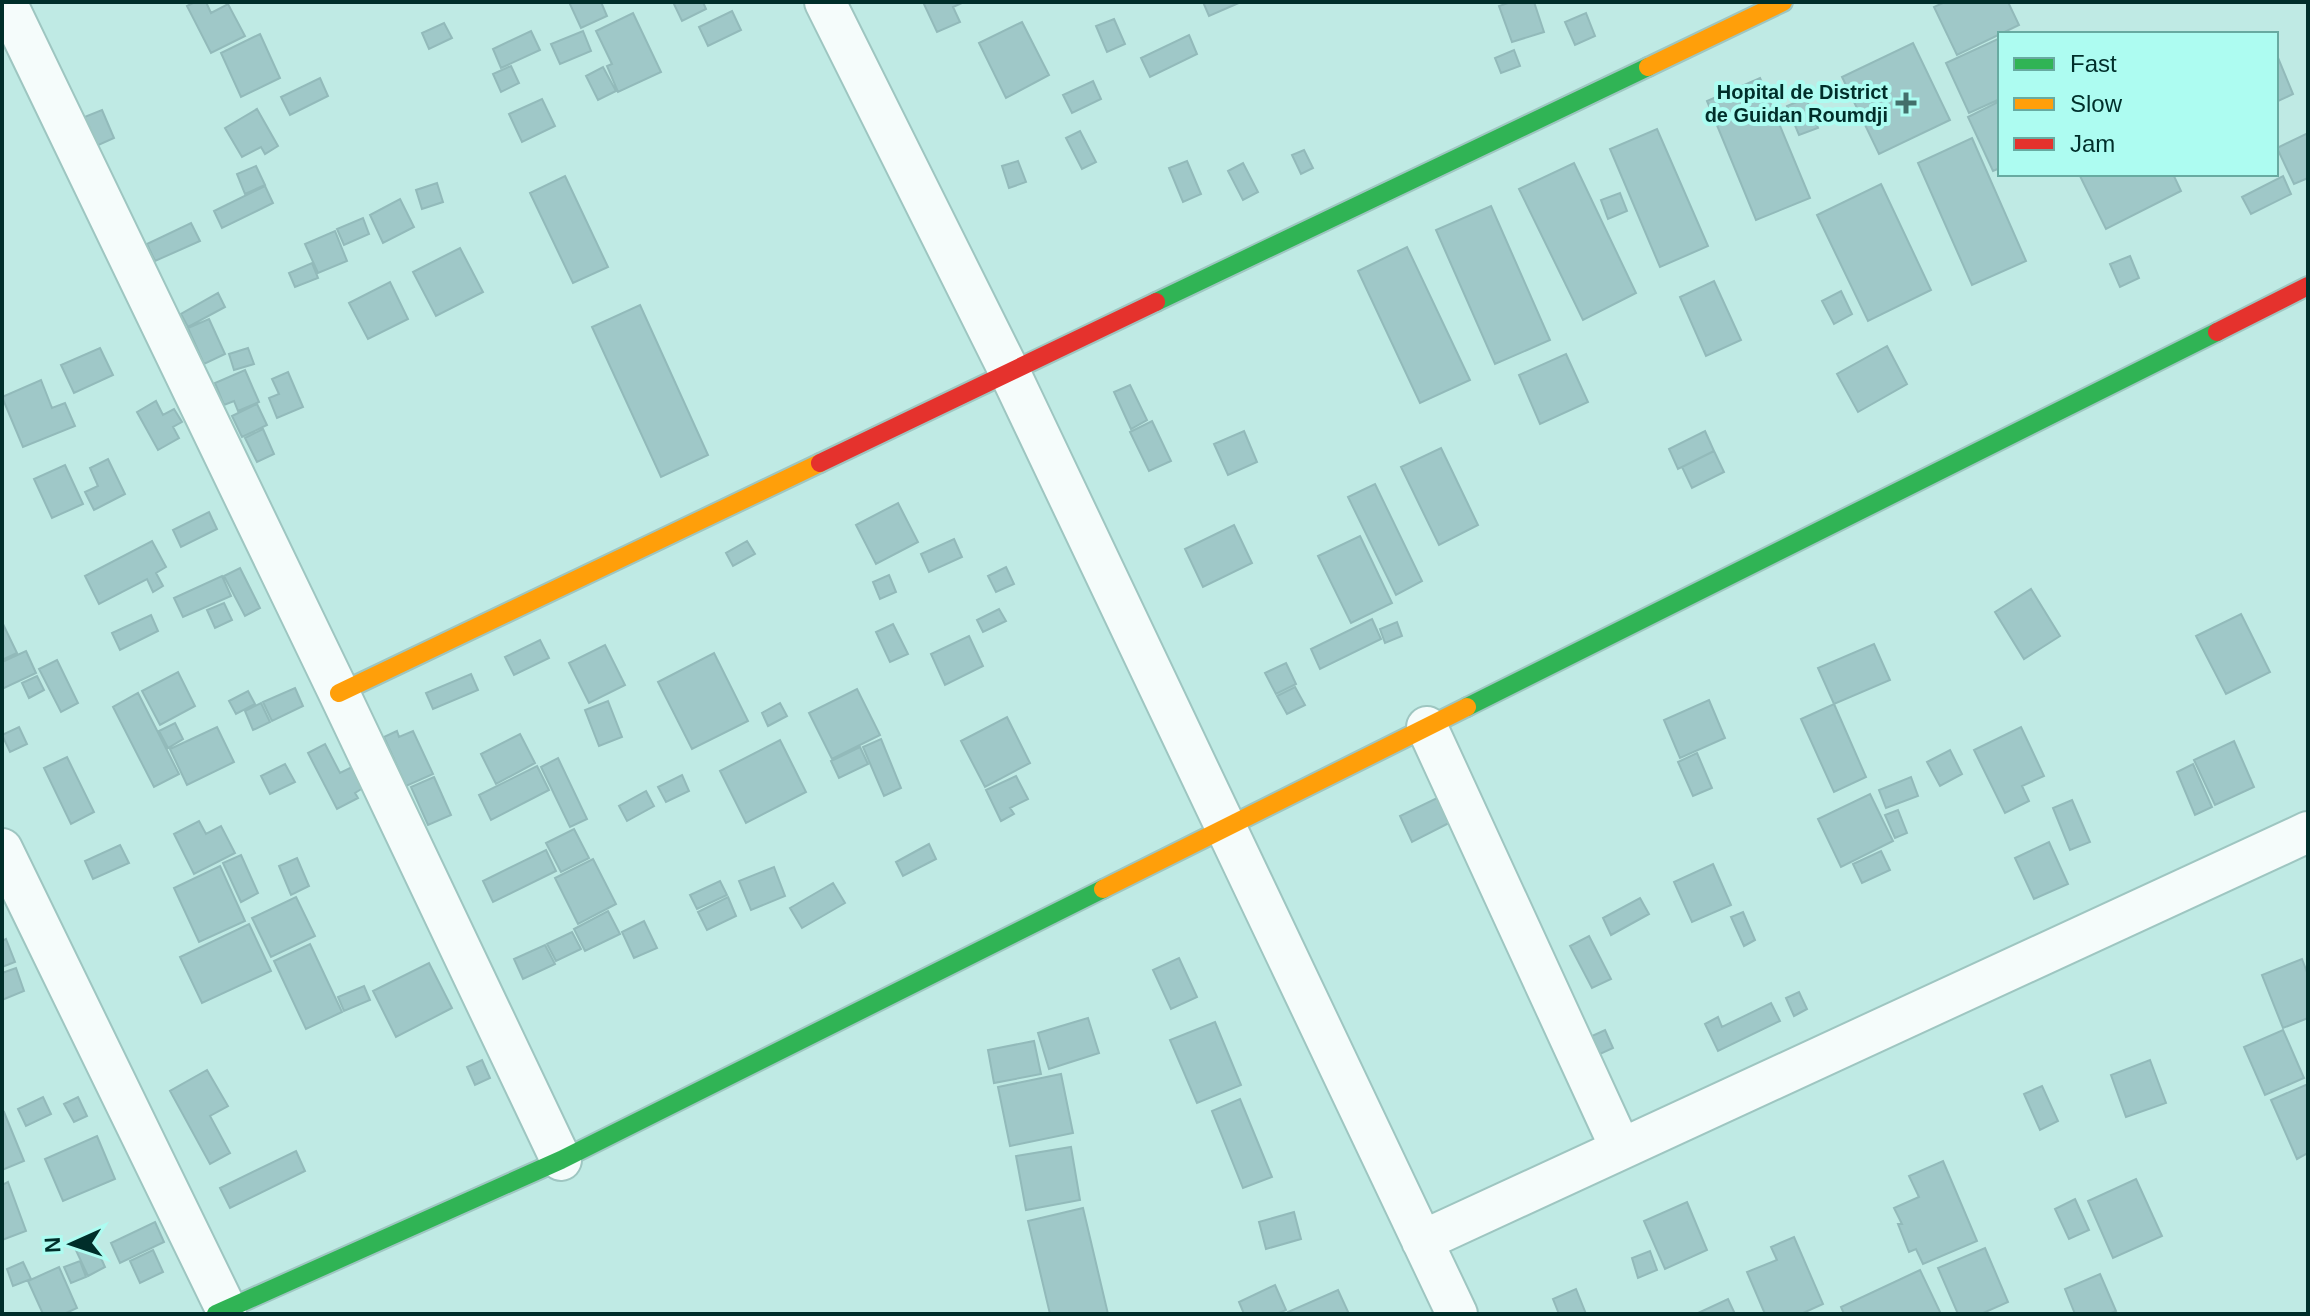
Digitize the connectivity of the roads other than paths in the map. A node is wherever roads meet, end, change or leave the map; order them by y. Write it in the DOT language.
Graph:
graph roads {
  1 [pos="6,2"];
  2 [pos="825,2"];
  3 [pos="1783,2"];
  4 [pos="2308,286"];
  5 [pos="1009,371"];
  6 [pos="339,693"];
  7 [pos="1427,727"];
  8 [pos="1227,827"];
  9 [pos="2308,832"];
  10 [pos="2,849"];
  11 [pos="1621,1149"];
  12 [pos="561,1160"];
  13 [pos="1422,1241"];
  14 [pos="224,1312"];
  15 [pos="1457,1314"];
  1 -- 6 [label="street"];
  2 -- 5 [label="street"];
  3 -- 5 [label="street"];
  4 -- 7 [label="street"];
  5 -- 6 [label="street"];
  5 -- 8 [label="street"];
  6 -- 12 [label="street"];
  7 -- 8 [label="street"];
  7 -- 11 [label="street"];
  8 -- 12 [label="street"];
  8 -- 13 [label="street"];
  9 -- 11 [label="street"];
  10 -- 14 [label="street"];
  11 -- 13 [label="street"];
  12 -- 14 [label="street"];
  13 -- 15 [label="street"];
}
